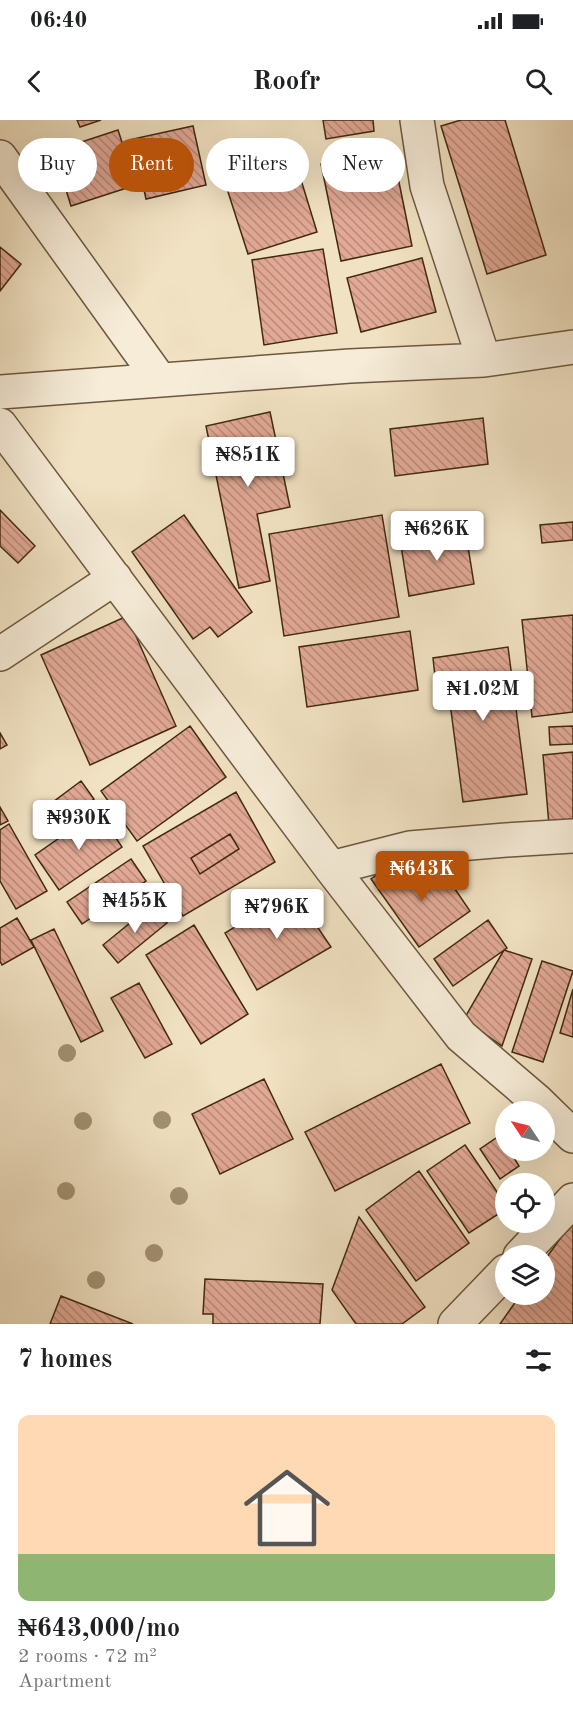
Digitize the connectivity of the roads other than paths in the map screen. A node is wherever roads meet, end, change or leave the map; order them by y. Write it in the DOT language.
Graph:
graph roads {
  1 [pos="417,120"];
  2 [pos="0,158"];
  3 [pos="573,347"];
  4 [pos="484,360"];
  5 [pos="160,380"];
  6 [pos="0,392"];
  7 [pos="0,425"];
  8 [pos="115,578"];
  9 [pos="0,654"];
  10 [pos="573,836"];
  11 [pos="331,868"];
  12 [pos="573,1136"];
  13 [pos="573,1200"];
  14 [pos="530,1245"];
  15 [pos="495,1282"];
  16 [pos="455,1324"];
  1 -- 4 [label="street"];
  2 -- 5 [label="street"];
  3 -- 4 [label="street"];
  4 -- 5 [label="street"];
  5 -- 6 [label="street"];
  7 -- 8 [label="street"];
  8 -- 9 [label="street"];
  8 -- 11 [label="street"];
  10 -- 11 [label="street"];
  11 -- 12 [label="street"];
  13 -- 14 [label="street"];
  15 -- 16 [label="street"];
}
